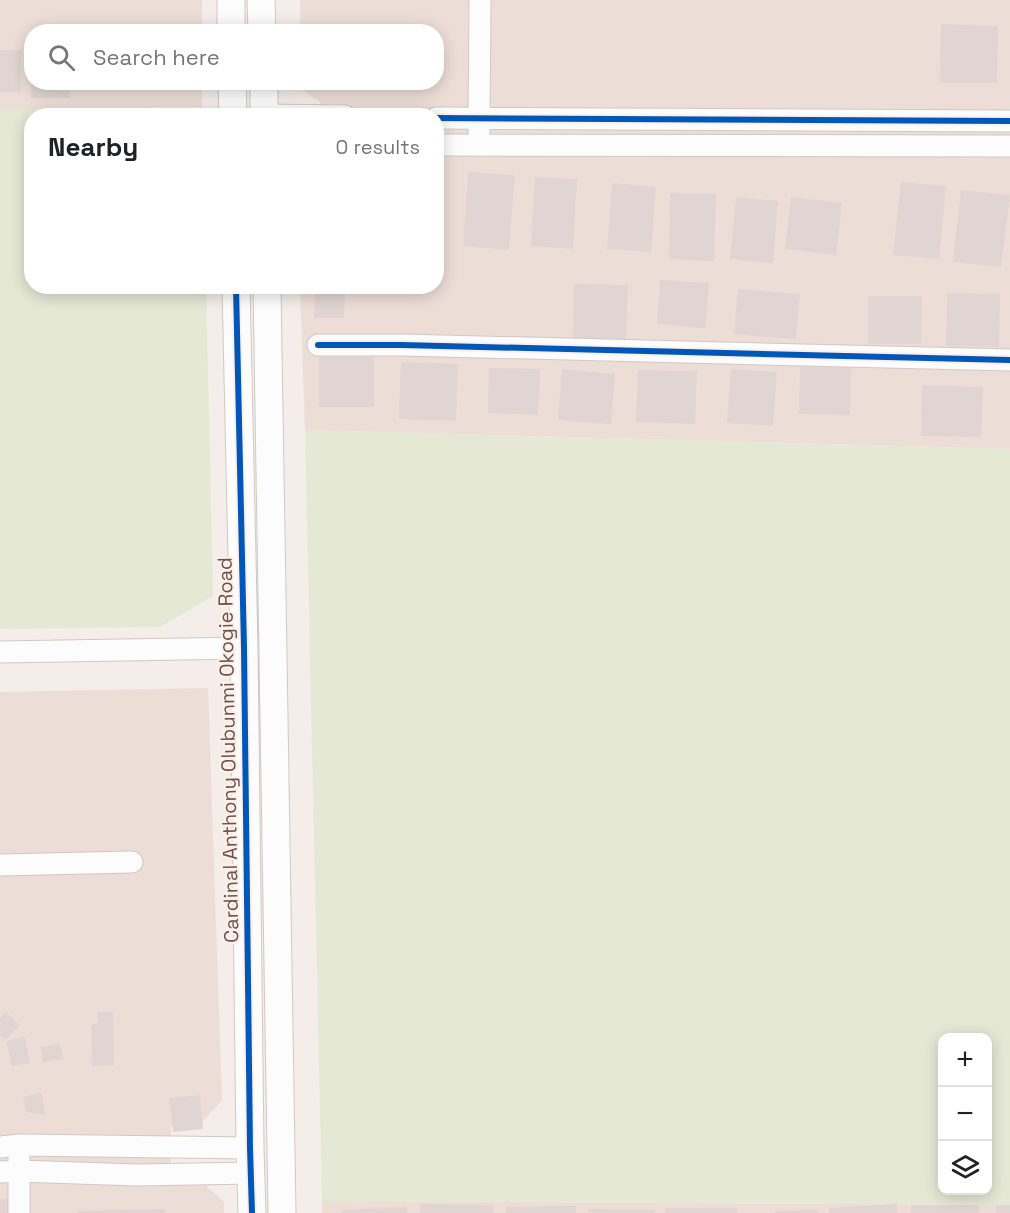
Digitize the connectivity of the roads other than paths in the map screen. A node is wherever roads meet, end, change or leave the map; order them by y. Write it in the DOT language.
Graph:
graph roads {
  1 [pos="231,0"];
  2 [pos="261,0"];
  3 [pos="480,0"];
  4 [pos="231,24"];
  5 [pos="262,24"];
  6 [pos="232,90"];
  7 [pos="264,90"];
  8 [pos="233,108"];
  9 [pos="264,108"];
  10 [pos="444,118"];
  11 [pos="479,118"];
  12 [pos="1010,121"];
  13 [pos="479,144"];
  14 [pos="444,145"];
  15 [pos="1010,147"];
  16 [pos="236,294"];
  17 [pos="267,294"];
  18 [pos="318,345"];
  19 [pos="1010,360"];
  20 [pos="244,648"];
  21 [pos="0,652"];
  22 [pos="132,862"];
  23 [pos="0,865"];
  24 [pos="278,991"];
  25 [pos="248,992"];
  26 [pos="10,1146"];
  27 [pos="250,1161"];
  28 [pos="9,1172"];
  29 [pos="19,1213"];
  30 [pos="252,1213"];
  31 [pos="282,1213"];
  1 -- 4 [label="street"];
  2 -- 5 [label="street"];
  3 -- 11 [label="street"];
  6 -- 8 [label="street"];
  7 -- 9 [label="street"];
  10 -- 11 [label="street"];
  11 -- 12 [label="street"];
  11 -- 13 [label="street"];
  13 -- 14 [label="street"];
  13 -- 15 [label="street"];
  16 -- 20 [label="street, Cardinal Anthony Olubunmi Okogie Road"];
  17 -- 24 [label="street"];
  18 -- 19 [label="street"];
  20 -- 21 [label="street"];
  20 -- 25 [label="street, Cardinal Anthony Olubunmi Okogie Road"];
  22 -- 23 [label="street"];
  24 -- 25 [label="street"];
  24 -- 31 [label="street"];
  25 -- 27 [label="street, Cardinal Anthony Olubunmi Okogie Road"];
  26 -- 27 [label="street"];
  26 -- 28 [label="street"];
  27 -- 28 [label="street"];
  27 -- 30 [label="street, Cardinal Anthony Olubunmi Okogie Road"];
  28 -- 29 [label="street"];
}
